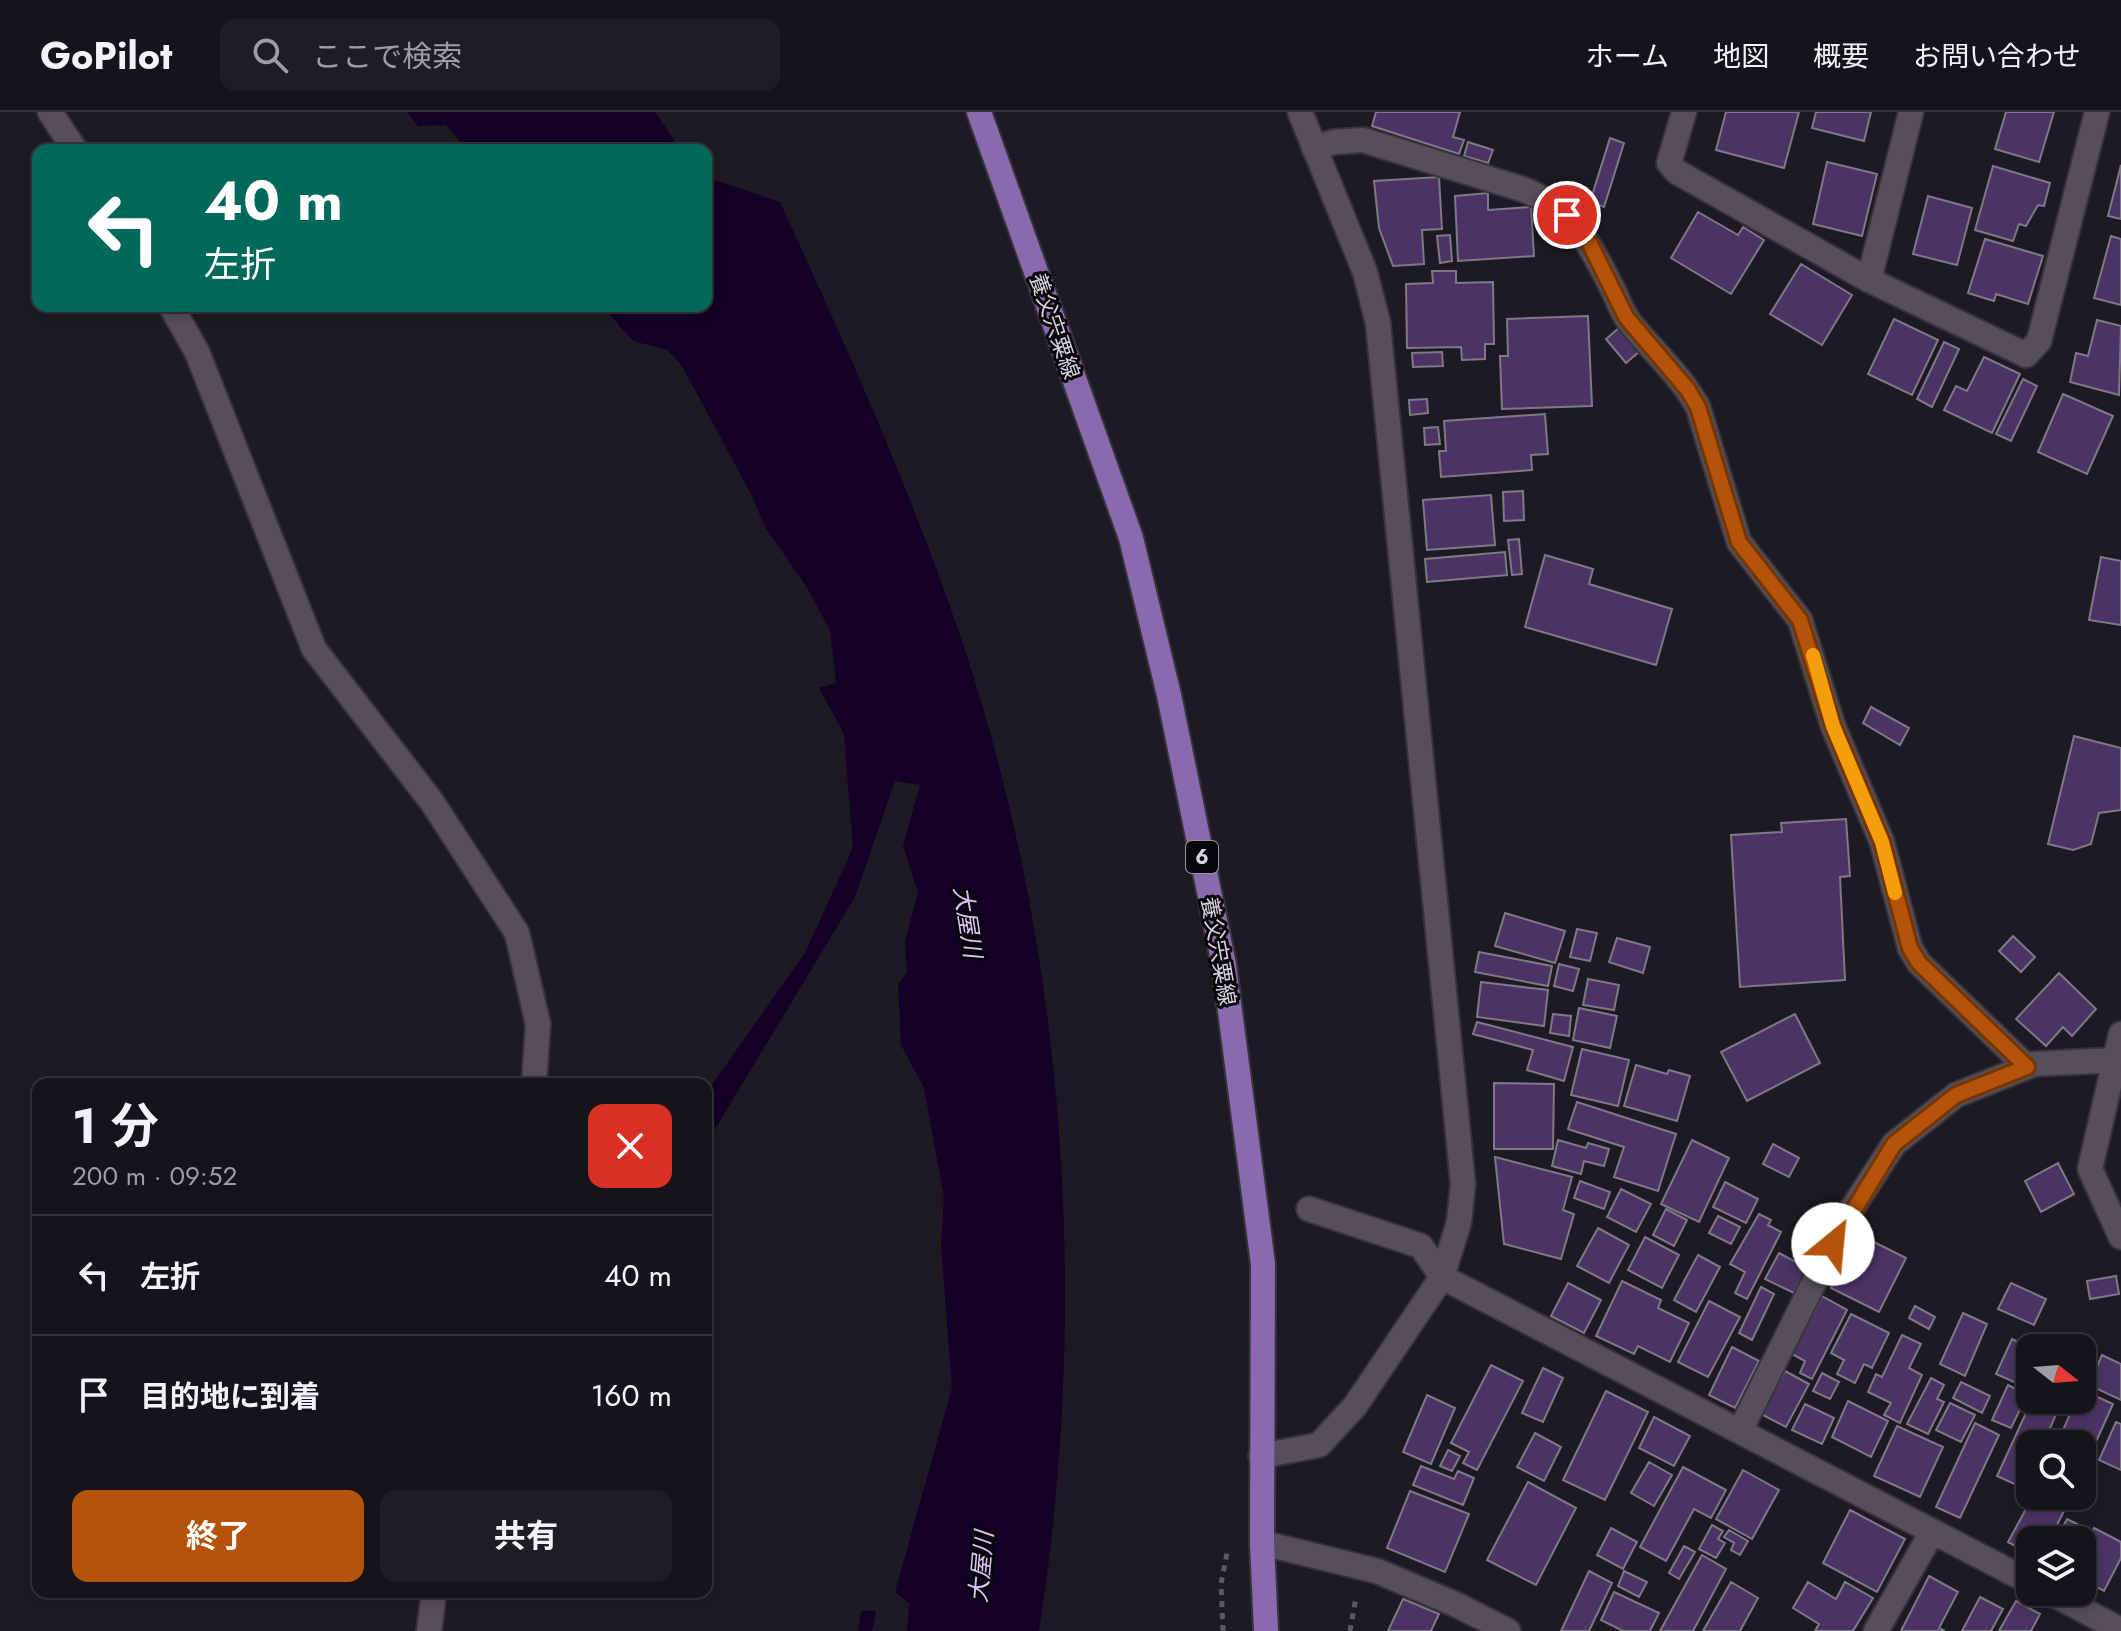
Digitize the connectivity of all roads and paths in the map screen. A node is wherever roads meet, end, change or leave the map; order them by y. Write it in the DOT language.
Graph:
graph roads {
  1 [pos="50,112"];
  2 [pos="979,112"];
  3 [pos="1300,112"];
  4 [pos="1684,112"];
  5 [pos="1911,112"];
  6 [pos="2097,112"];
  7 [pos="71,144"];
  8 [pos="1314,148"];
  9 [pos="1869,280"];
  10 [pos="174,312"];
  11 [pos="2121,1034"];
  12 [pos="2116,1060"];
  13 [pos="2027,1067"];
  14 [pos="534,1078"];
  15 [pos="1309,1209"];
  16 [pos="2121,1237"];
  17 [pos="1442,1277"];
  18 [pos="1740,1431"];
  19 [pos="1261,1456"];
  20 [pos="1932,1532"];
  21 [pos="1262,1543"];
  22 [pos="2016,1575"];
  23 [pos="433,1598"];
  24 [pos="2076,1606"];
  25 [pos="2121,1630"];
  26 [pos="429,1631"];
  27 [pos="1266,1631"];
  28 [pos="1508,1631"];
  29 [pos="1876,1631"];
  1 -- 7 [label="street"];
  2 -- 19 [label="main road, 養父宍粟線 / 6"];
  3 -- 8 [label="street"];
  4 -- 9 [label="street"];
  5 -- 9 [label="street"];
  6 -- 9 [label="street"];
  8 -- 13 [label="street"];
  8 -- 17 [label="street"];
  10 -- 14 [label="street"];
  11 -- 12 [label="street"];
  12 -- 13 [label="street"];
  12 -- 16 [label="street"];
  13 -- 18 [label="street"];
  15 -- 17 [label="street"];
  17 -- 18 [label="street"];
  17 -- 19 [label="street"];
  18 -- 20 [label="street"];
  19 -- 21 [label="main road, 養父宍粟線 / 6"];
  20 -- 22 [label="street"];
  20 -- 29 [label="street"];
  21 -- 27 [label="main road, 養父宍粟線 / 6"];
  21 -- 28 [label="street"];
  23 -- 26 [label="street"];
  24 -- 25 [label="street"];
}
